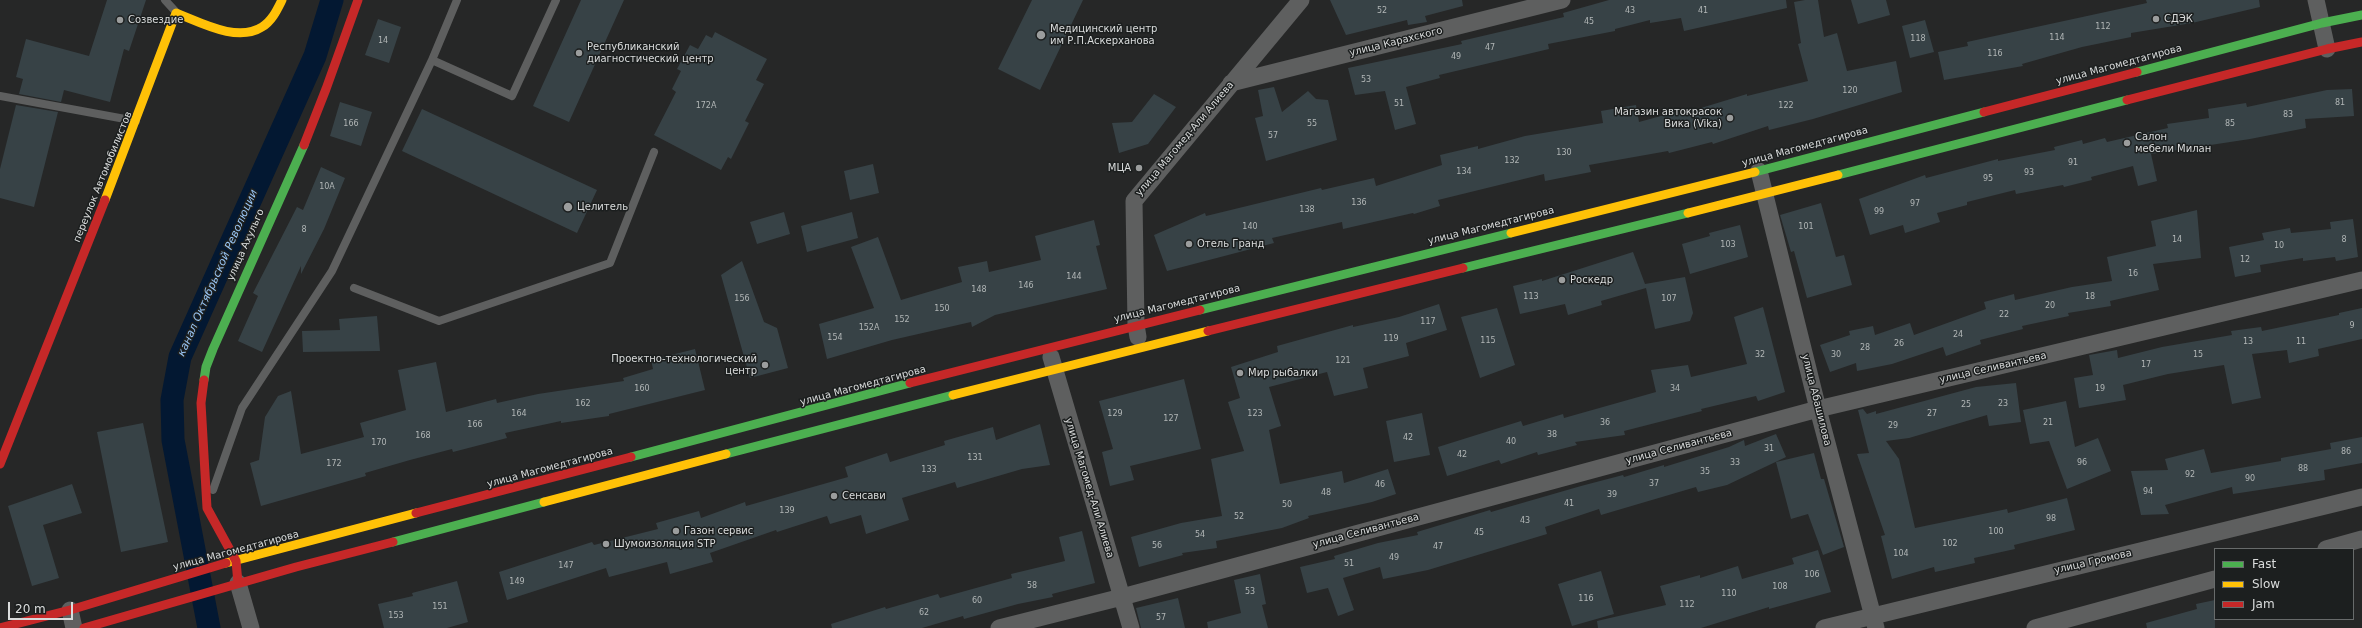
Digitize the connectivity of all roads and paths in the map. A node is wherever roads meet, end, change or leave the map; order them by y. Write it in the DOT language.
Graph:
graph roads {
  1 [pos="165,0"];
  2 [pos="180,0"];
  3 [pos="282,0"];
  4 [pos="358,0"];
  5 [pos="457,0"];
  6 [pos="556,0"];
  7 [pos="1301,0"];
  8 [pos="1562,0"];
  9 [pos="2316,0"];
  10 [pos="176,13"];
  11 [pos="2362,15"];
  12 [pos="2322,23"];
  13 [pos="2362,42"];
  14 [pos="2327,49"];
  15 [pos="432,60"];
  16 [pos="1231,83"];
  17 [pos="0,96"];
  18 [pos="137,121"];
  19 [pos="654,152"];
  20 [pos="1759,171"];
  21 [pos="1765,194"];
  22 [pos="2362,280"];
  23 [pos="354,288"];
  24 [pos="1136,325"];
  25 [pos="1049,347"];
  26 [pos="1141,349"];
  27 [pos="1053,370"];
  28 [pos="1818,409"];
  29 [pos="0,464"];
  30 [pos="2362,498"];
  31 [pos="207,508"];
  32 [pos="2362,539"];
  33 [pos="2330,548"];
  34 [pos="236,561"];
  35 [pos="2214,579"];
  36 [pos="232,585"];
  37 [pos="1122,597"];
  38 [pos="70,610"];
  39 [pos="1874,622"];
  40 [pos="0,628"];
  41 [pos="74,628"];
  42 [pos="84,628"];
  43 [pos="251,628"];
  44 [pos="999,628"];
  45 [pos="1131,628"];
  46 [pos="1824,628"];
  47 [pos="2035,628"];
  1 -- 10 [label="lane"];
  2 -- 10 [label="lane"];
  3 -- 10 [label="main road"];
  4 -- 31 [label="main road, улица Ахульго"];
  5 -- 15 [label="lane"];
  6 -- 15 [label="lane"];
  7 -- 16 [label="street, улица Магомед-Али Алиева"];
  8 -- 16 [label="street, улица Карахского"];
  9 -- 12 [label="street"];
  10 -- 18 [label="main road, переулок Автомобилистов"];
  11 -- 12 [label="main road, улица Магомедтагирова"];
  12 -- 14 [label="street"];
  12 -- 20 [label="main road, улица Магомедтагирова"];
  13 -- 14 [label="main road"];
  14 -- 21 [label="main road"];
  15 -- 31 [label="lane"];
  16 -- 24 [label="street, улица Магомед-Али Алиева"];
  17 -- 18 [label="lane"];
  18 -- 29 [label="main road, переулок Автомобилистов"];
  19 -- 23 [label="lane"];
  20 -- 21 [label="street, улица Абашилова"];
  20 -- 24 [label="main road, улица Магомедтагирова"];
  21 -- 26 [label="main road"];
  21 -- 28 [label="street, улица Абашилова"];
  22 -- 28 [label="street, улица Селивантьева"];
  24 -- 25 [label="main road, улица Магомедтагирова"];
  24 -- 26 [label="street, улица Магомед-Али Алиева"];
  25 -- 27 [label="street, улица Магомед-Али Алиева"];
  25 -- 34 [label="main road, улица Магомедтагирова"];
  26 -- 27 [label="main road"];
  27 -- 36 [label="main road"];
  27 -- 37 [label="street, улица Магомед-Али Алиева"];
  28 -- 37 [label="street, улица Селивантьева"];
  28 -- 39 [label="street, улица Абашилова"];
  30 -- 39 [label="street, улица Громова"];
  31 -- 34 [label="main road"];
  32 -- 33 [label="street"];
  34 -- 36 [label="main road"];
  34 -- 38 [label="main road, улица Магомедтагирова"];
  35 -- 47 [label="street"];
  36 -- 42 [label="main road"];
  36 -- 43 [label="street"];
  37 -- 44 [label="street, улица Селивантьева"];
  37 -- 45 [label="street, улица Магомед-Али Алиева"];
  38 -- 40 [label="main road, улица Магомедтагирова"];
  38 -- 41 [label="street"];
  39 -- 46 [label="street, улица Громова"];
}
